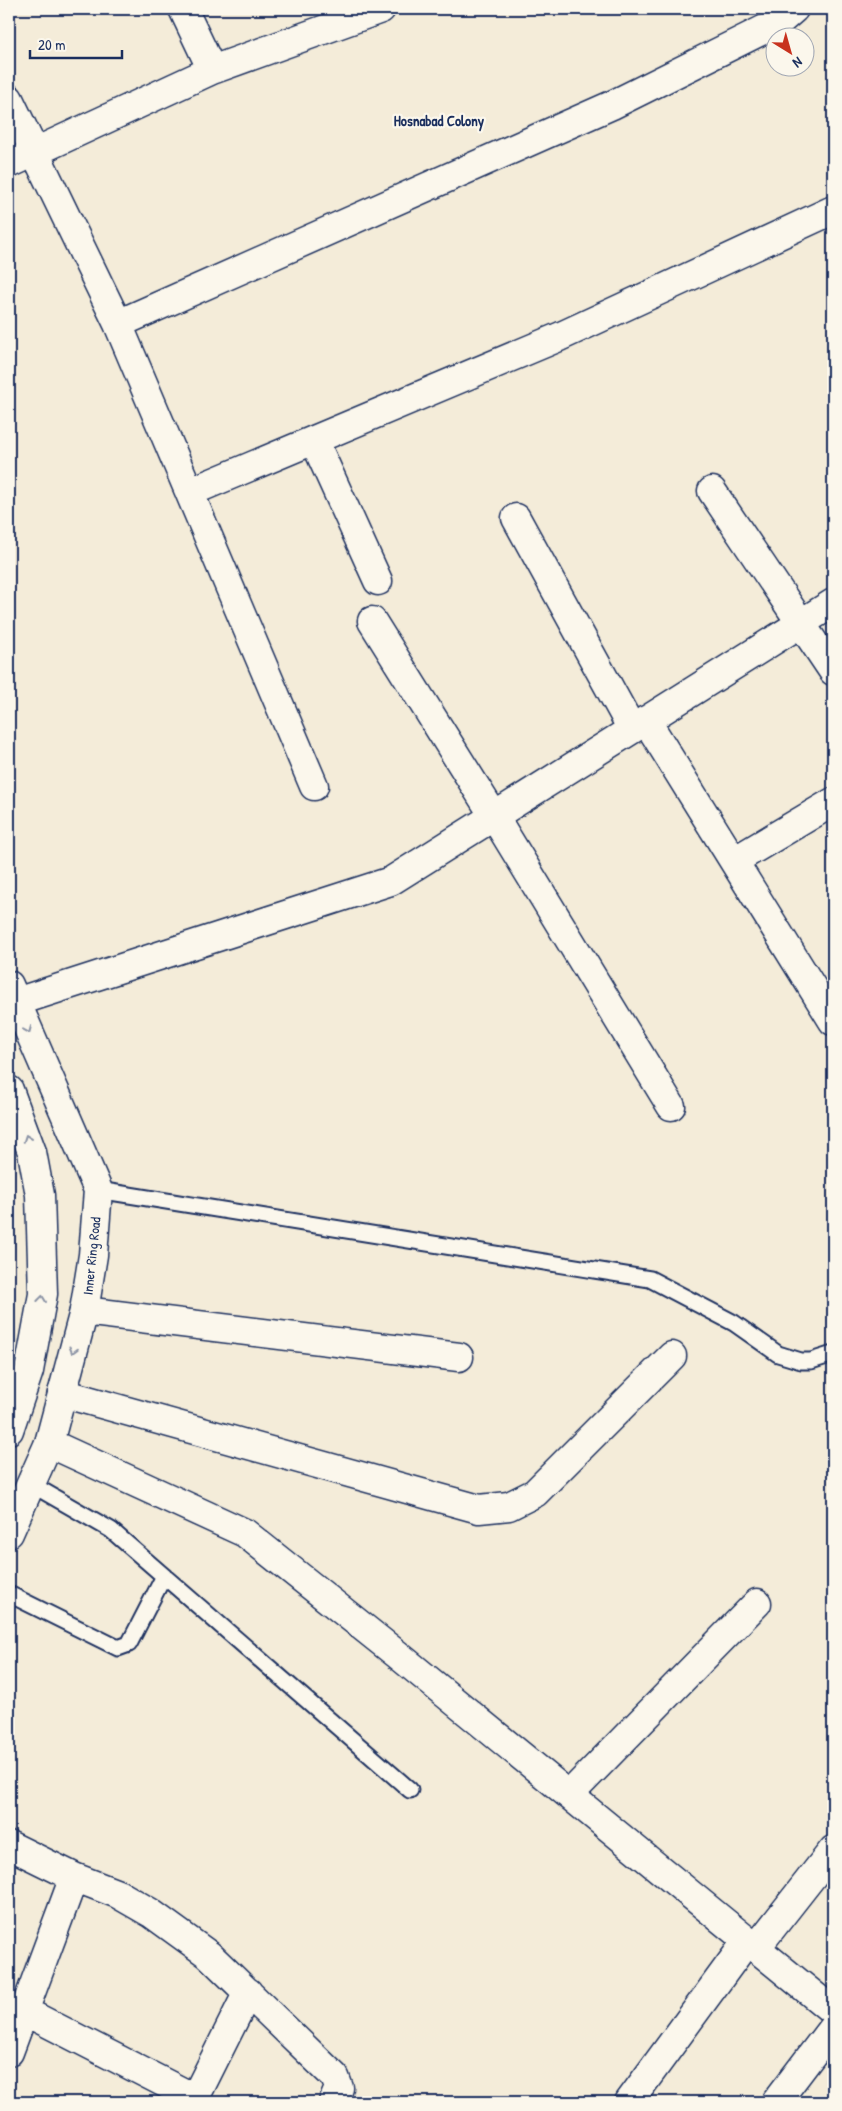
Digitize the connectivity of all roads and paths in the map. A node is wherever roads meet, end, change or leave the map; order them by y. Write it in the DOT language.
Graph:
graph roads {
  1 [pos="183,9"];
  2 [pos="794,9"];
  3 [pos="377,10"];
  4 [pos="212,70"];
  5 [pos="9,99"];
  6 [pos="34,152"];
  7 [pos="9,164"];
  8 [pos="833,210"];
  9 [pos="118,324"];
  10 [pos="314,440"];
  11 [pos="712,490"];
  12 [pos="190,492"];
  13 [pos="516,518"];
  14 [pos="378,581"];
  15 [pos="833,603"];
  16 [pos="372,622"];
  17 [pos="801,622"];
  18 [pos="833,671"];
  19 [pos="639,724"];
  20 [pos="314,786"];
  21 [pos="833,802"];
  22 [pos="494,816"];
  23 [pos="734,861"];
  24 [pos="13,994"];
  25 [pos="833,1021"];
  26 [pos="9,1090"];
  27 [pos="671,1106"];
  28 [pos="98,1190"];
  29 [pos="84,1311"];
  30 [pos="833,1354"];
  31 [pos="672,1356"];
  32 [pos="459,1357"];
  33 [pos="62,1394"];
  34 [pos="11,1419"];
  35 [pos="49,1443"];
  36 [pos="31,1484"];
  37 [pos="9,1533"];
  38 [pos="164,1576"];
  39 [pos="9,1594"];
  40 [pos="756,1603"];
  41 [pos="410,1790"];
  42 [pos="569,1795"];
  43 [pos="9,1845"];
  44 [pos="833,1850"];
  45 [pos="74,1877"];
  46 [pos="752,1945"];
  47 [pos="248,1992"];
  48 [pos="24,2011"];
  49 [pos="833,2011"];
  50 [pos="833,2027"];
  51 [pos="9,2052"];
  52 [pos="194,2100"];
  53 [pos="333,2102"];
  54 [pos="629,2102"];
  55 [pos="776,2102"];
  1 -- 4 [label="main road"];
  2 -- 9 [label="main road"];
  3 -- 4 [label="main road"];
  4 -- 6 [label="main road"];
  5 -- 6 [label="main road"];
  6 -- 7 [label="main road"];
  6 -- 9 [label="main road"];
  8 -- 10 [label="main road"];
  9 -- 12 [label="main road"];
  10 -- 12 [label="main road"];
  10 -- 14 [label="main road"];
  11 -- 17 [label="main road"];
  12 -- 20 [label="main road"];
  13 -- 19 [label="main road"];
  15 -- 17 [label="main road"];
  16 -- 22 [label="main road"];
  17 -- 18 [label="main road"];
  17 -- 19 [label="main road"];
  19 -- 22 [label="main road"];
  19 -- 23 [label="main road"];
  21 -- 23 [label="main road"];
  22 -- 24 [label="main road"];
  22 -- 27 [label="main road"];
  23 -- 25 [label="main road"];
  24 -- 28 [label="main road, Inner Ring Road, one-way"];
  34 -- 26 [label="main road, one-way"];
  28 -- 29 [label="main road, Inner Ring Road"];
  28 -- 30 [label="lane"];
  29 -- 32 [label="main road"];
  29 -- 33 [label="main road, Inner Ring Road, one-way"];
  31 -- 33 [label="main road"];
  33 -- 35 [label="main road, Inner Ring Road"];
  35 -- 36 [label="main road, Inner Ring Road"];
  35 -- 42 [label="main road"];
  36 -- 37 [label="main road, Inner Ring Road"];
  36 -- 38 [label="lane"];
  38 -- 39 [label="lane"];
  38 -- 41 [label="lane"];
  40 -- 42 [label="main road"];
  42 -- 46 [label="main road"];
  43 -- 45 [label="main road"];
  44 -- 46 [label="main road"];
  45 -- 47 [label="main road"];
  45 -- 48 [label="main road"];
  46 -- 49 [label="main road"];
  46 -- 54 [label="main road"];
  47 -- 52 [label="main road"];
  47 -- 53 [label="main road"];
  48 -- 51 [label="main road"];
  48 -- 52 [label="main road"];
  50 -- 55 [label="main road"];
}
